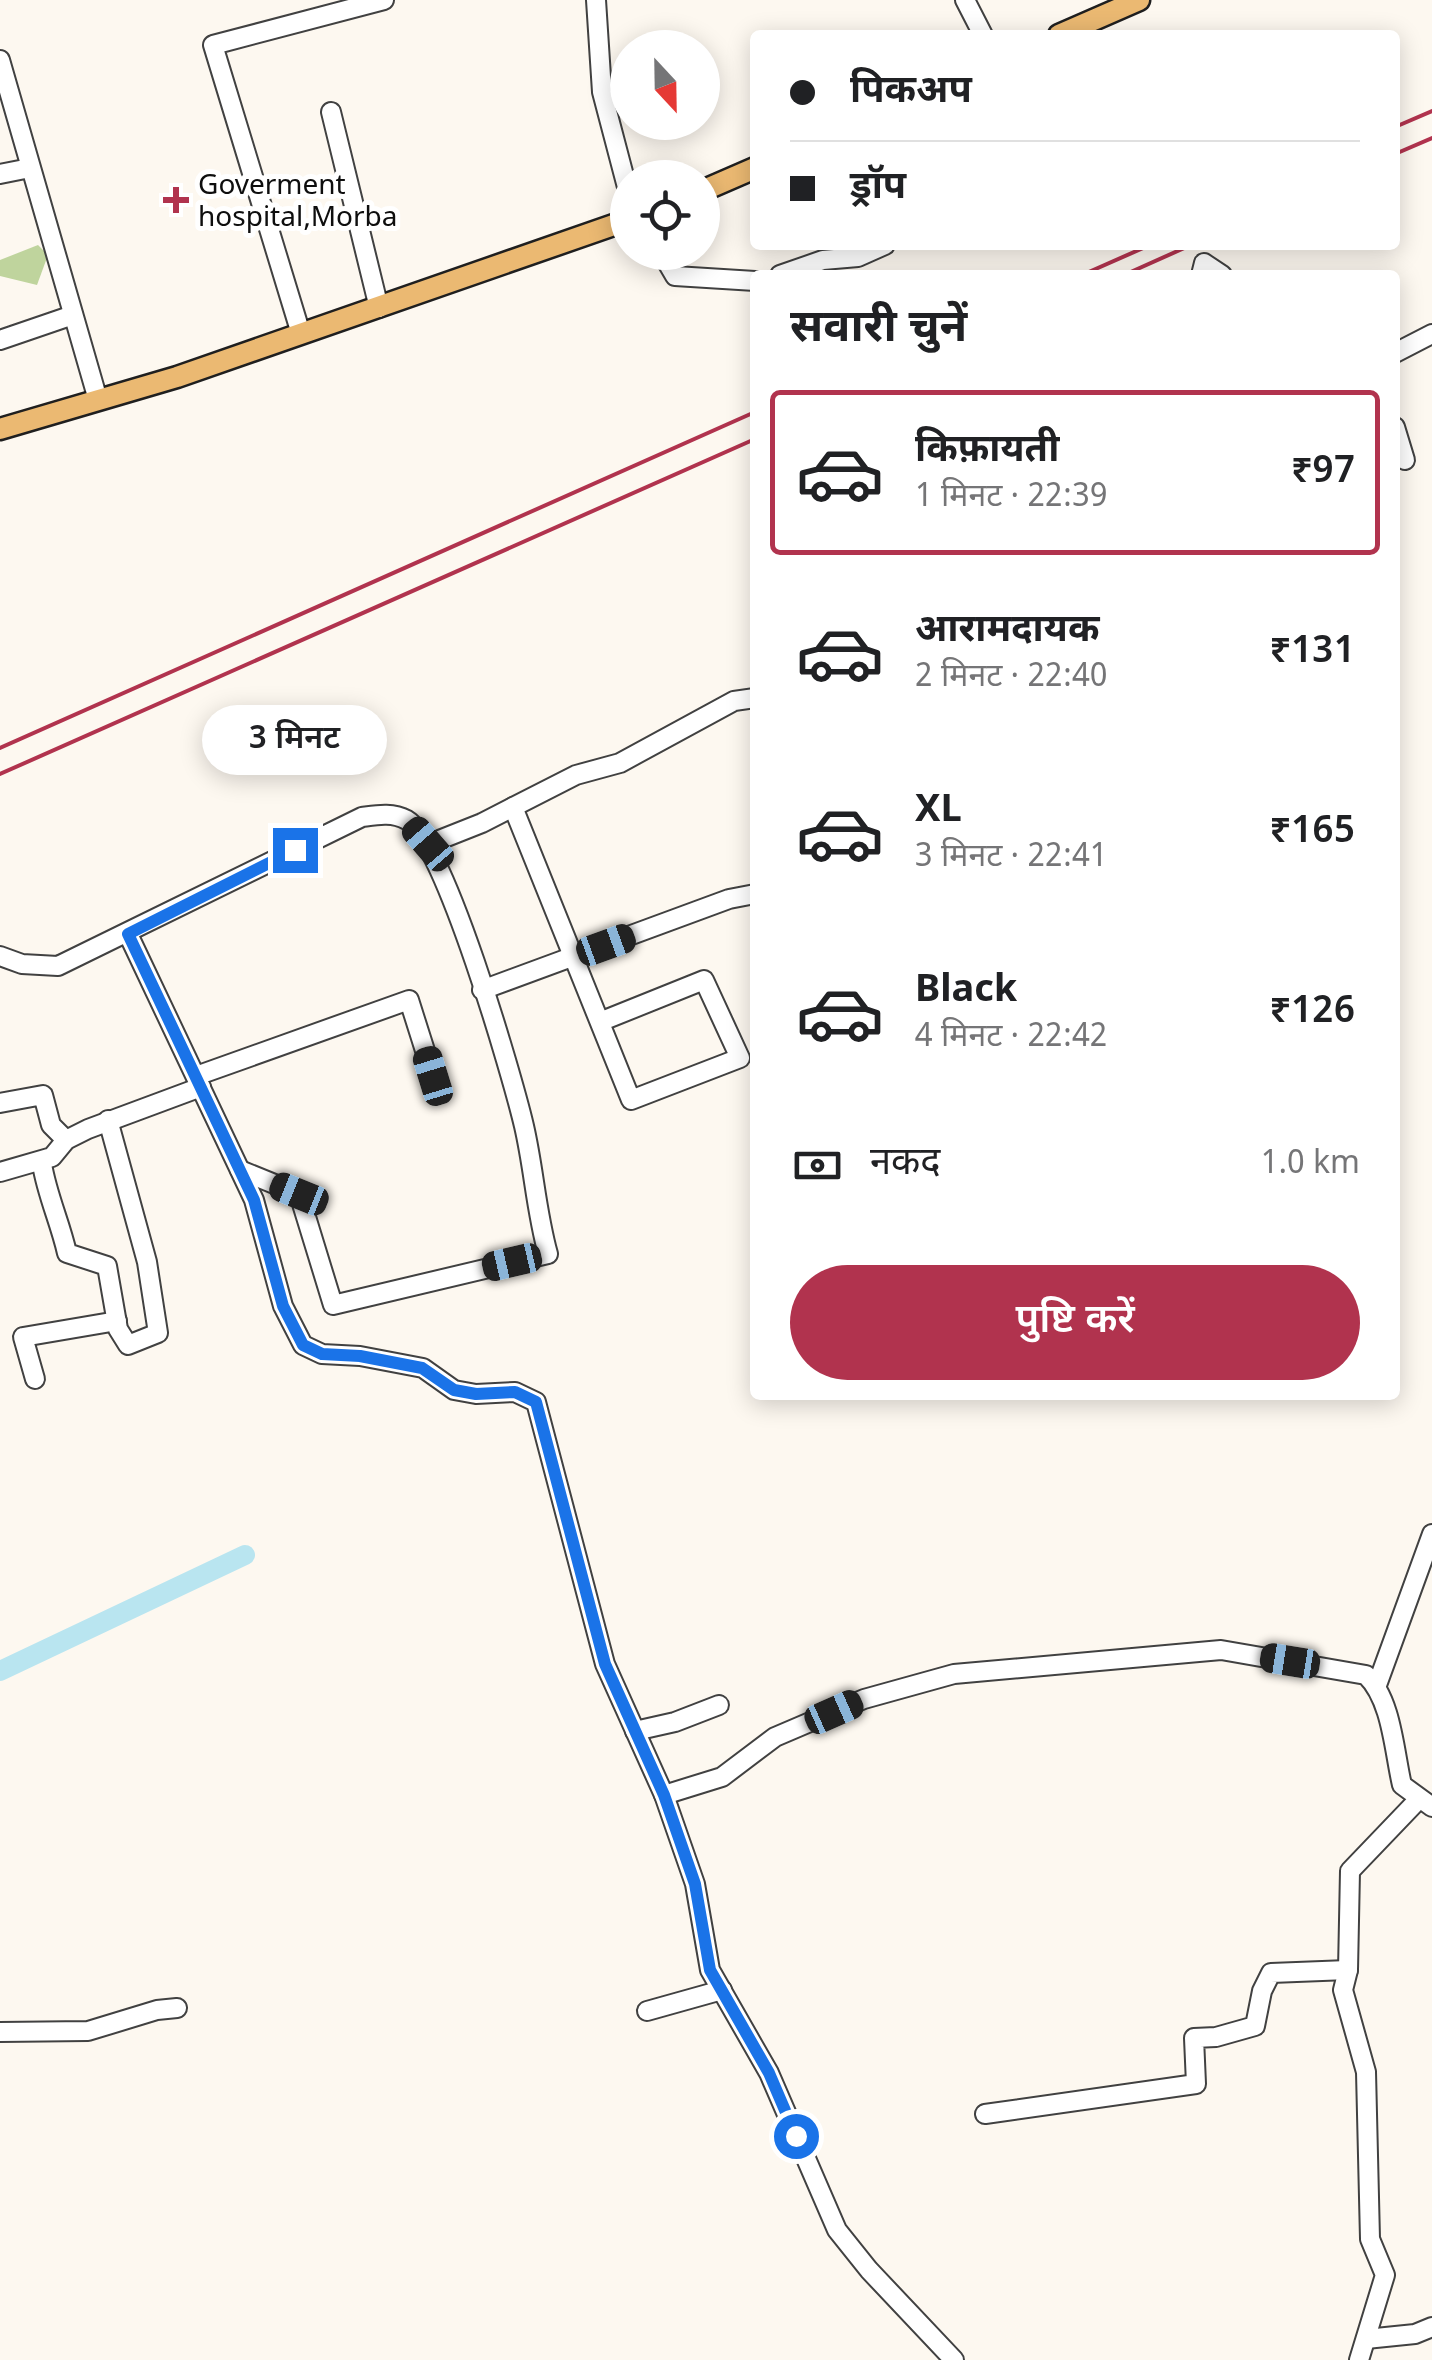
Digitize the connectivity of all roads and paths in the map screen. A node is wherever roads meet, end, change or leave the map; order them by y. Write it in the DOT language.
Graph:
graph roads {
  1 [pos="384,0"];
  2 [pos="596,0"];
  3 [pos="965,0"];
  4 [pos="1139,0"];
  5 [pos="981,30"];
  6 [pos="1070,30"];
  7 [pos="0,60"];
  8 [pos="331,112"];
  9 [pos="620,160"];
  10 [pos="30,168"];
  11 [pos="750,170"];
  12 [pos="0,174"];
  13 [pos="720,183"];
  14 [pos="610,226"];
  15 [pos="874,250"];
  16 [pos="672,270"];
  17 [pos="794,270"];
  18 [pos="750,280"];
  19 [pos="379,308"];
  20 [pos="73,315"];
  21 [pos="301,334"];
  22 [pos="1432,334"];
  23 [pos="0,340"];
  24 [pos="1400,350"];
  25 [pos="98,400"];
  26 [pos="0,429"];
  27 [pos="1400,444"];
  28 [pos="1405,460"];
  29 [pos="750,699"];
  30 [pos="512,806"];
  31 [pos="428,844"];
  32 [pos="750,895"];
  33 [pos="128,934"];
  34 [pos="0,956"];
  35 [pos="575,956"];
  36 [pos="482,990"];
  37 [pos="602,1021"];
  38 [pos="433,1076"];
  39 [pos="198,1082"];
  40 [pos="0,1103"];
  41 [pos="108,1120"];
  42 [pos="66,1140"];
  43 [pos="42,1164"];
  44 [pos="240,1170"];
  45 [pos="0,1172"];
  46 [pos="117,1321"];
  47 [pos="35,1379"];
  48 [pos="1432,1534"];
  49 [pos="1377,1686"];
  50 [pos="720,1705"];
  51 [pos="636,1732"];
  52 [pos="664,1795"];
  53 [pos="1425,1804"];
  54 [pos="1348,1970"];
  55 [pos="722,1990"];
  56 [pos="177,2008"];
  57 [pos="647,2011"];
  58 [pos="0,2032"];
  59 [pos="986,2114"];
  60 [pos="1432,2328"];
  61 [pos="1366,2338"];
  62 [pos="954,2360"];
  63 [pos="1359,2360"];
  1 -- 21 [label="street"];
  2 -- 9 [label="street"];
  3 -- 5 [label="street"];
  4 -- 6 [label="main road"];
  7 -- 10 [label="street"];
  8 -- 19 [label="street"];
  10 -- 12 [label="street"];
  10 -- 20 [label="street"];
  11 -- 13 [label="main road"];
  14 -- 19 [label="main road"];
  15 -- 17 [label="street"];
  16 -- 18 [label="street"];
  19 -- 21 [label="main road"];
  20 -- 23 [label="street"];
  20 -- 25 [label="street"];
  21 -- 25 [label="main road"];
  22 -- 24 [label="street"];
  25 -- 26 [label="main road"];
  27 -- 28 [label="street"];
  29 -- 30 [label="street"];
  30 -- 31 [label="street"];
  30 -- 35 [label="street"];
  31 -- 33 [label="street"];
  31 -- 36 [label="street"];
  32 -- 35 [label="street"];
  33 -- 34 [label="street"];
  33 -- 39 [label="street"];
  35 -- 36 [label="street"];
  35 -- 37 [label="street"];
  36 -- 44 [label="street"];
  37 -- 37 [label="street"];
  38 -- 39 [label="street"];
  39 -- 41 [label="street"];
  39 -- 44 [label="street"];
  40 -- 42 [label="street"];
  41 -- 42 [label="street"];
  41 -- 46 [label="street"];
  42 -- 45 [label="street"];
  43 -- 46 [label="street"];
  44 -- 51 [label="street"];
  46 -- 47 [label="street"];
  48 -- 49 [label="street"];
  49 -- 52 [label="street"];
  49 -- 53 [label="street"];
  50 -- 51 [label="street"];
  51 -- 52 [label="street"];
  52 -- 55 [label="street"];
  53 -- 54 [label="street"];
  54 -- 59 [label="street"];
  54 -- 61 [label="street"];
  55 -- 57 [label="street"];
  55 -- 62 [label="street"];
  56 -- 58 [label="street"];
  60 -- 61 [label="street"];
  61 -- 63 [label="street"];
}
